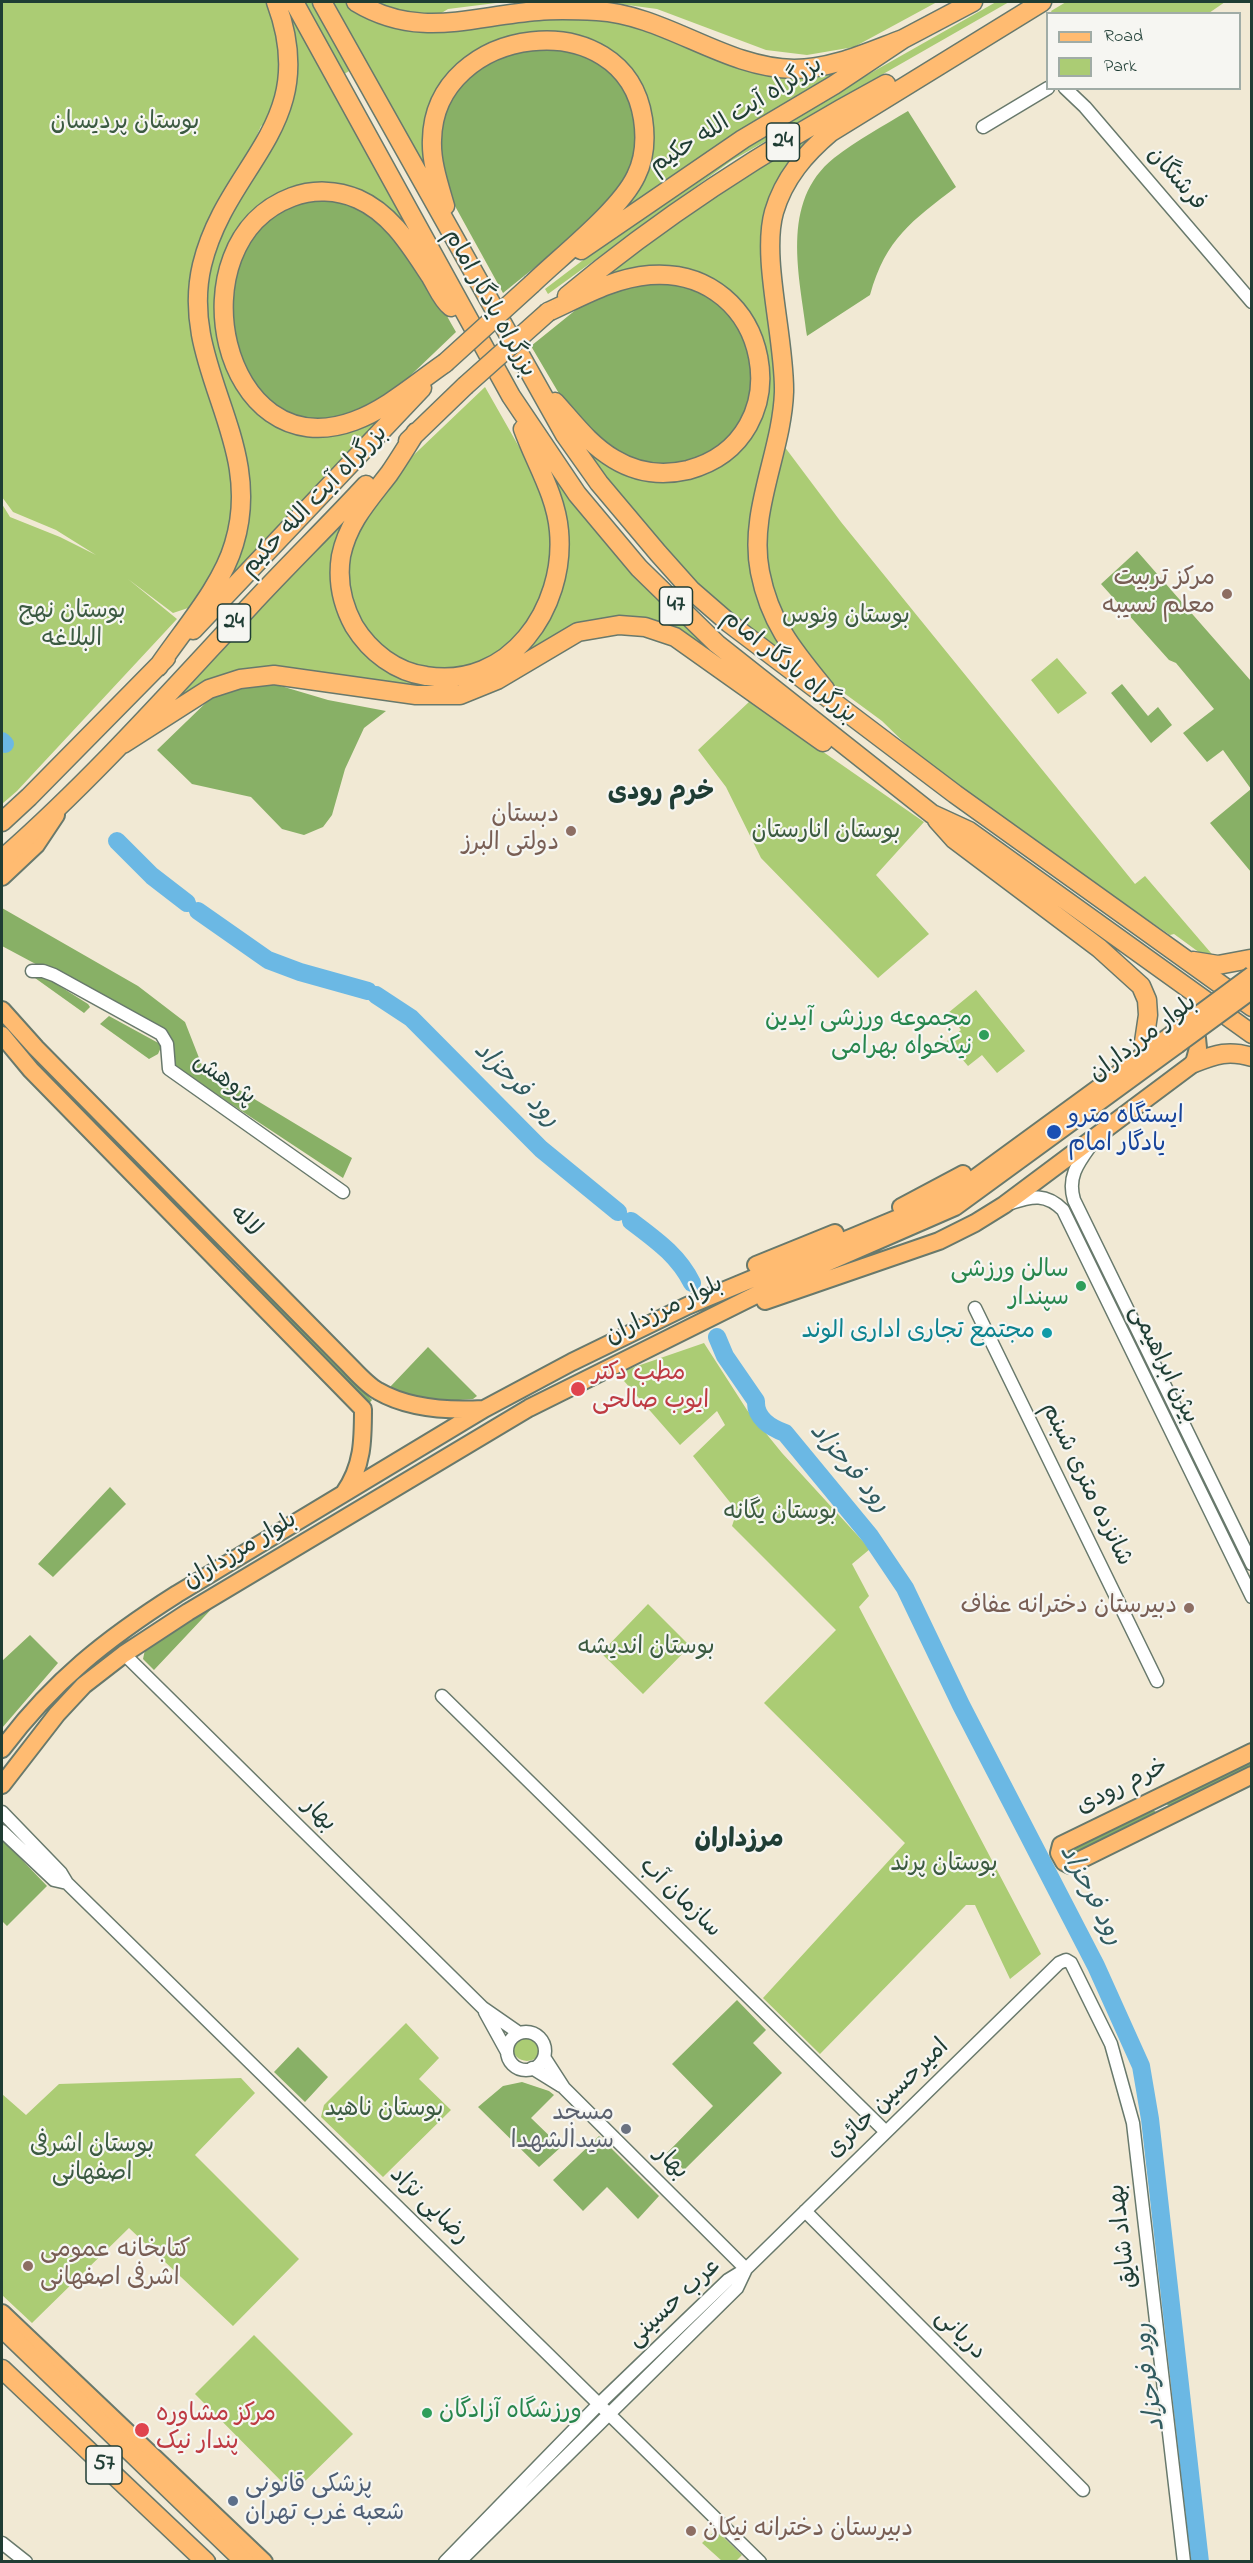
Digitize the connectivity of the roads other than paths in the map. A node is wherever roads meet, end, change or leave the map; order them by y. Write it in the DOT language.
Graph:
graph roads {
  1 [pos="276,2"];
  2 [pos="294,2"];
  3 [pos="322,2"];
  4 [pos="356,2"];
  5 [pos="973,2"];
  6 [pos="1038,2"];
  7 [pos="1042,2"];
  8 [pos="903,39"];
  9 [pos="1046,89"];
  10 [pos="1067,90"];
  11 [pos="983,127"];
  12 [pos="453,231"];
  13 [pos="532,284"];
  14 [pos="1251,302"];
  15 [pos="548,312"];
  16 [pos="470,322"];
  17 [pos="445,363"];
  18 [pos="534,379"];
  19 [pos="511,396"];
  20 [pos="416,432"];
  21 [pos="158,667"];
  22 [pos="840,707"];
  23 [pos="123,744"];
  24 [pos="890,781"];
  25 [pos="62,807"];
  26 [pos="932,814"];
  27 [pos="2,822"];
  28 [pos="2,859"];
  29 [pos="2,877"];
  30 [pos="1189,961"];
  31 [pos="1251,966"];
  32 [pos="32,971"];
  33 [pos="1251,990"];
  34 [pos="1251,1007"];
  35 [pos="2,1010"];
  36 [pos="1251,1034"];
  37 [pos="2,1035"];
  38 [pos="1174,1040"];
  39 [pos="1144,1042"];
  40 [pos="1251,1058"];
  41 [pos="1194,1063"];
  42 [pos="1100,1132"];
  43 [pos="343,1192"];
  44 [pos="1004,1205"];
  45 [pos="1098,1251"];
  46 [pos="1086,1256"];
  47 [pos="687,1306"];
  48 [pos="975,1308"];
  49 [pos="696,1325"];
  50 [pos="1143,1340"];
  51 [pos="1130,1346"];
  52 [pos="484,1409"];
  53 [pos="1189,1436"];
  54 [pos="1176,1442"];
  55 [pos="341,1496"];
  56 [pos="1233,1525"];
  57 [pos="1220,1530"];
  58 [pos="1251,1564"];
  59 [pos="1251,1597"];
  60 [pos="124,1654"];
  61 [pos="1158,1681"];
  62 [pos="442,1696"];
  63 [pos="2,1749"];
  64 [pos="1251,1752"];
  65 [pos="1251,1775"];
  66 [pos="2,1785"];
  67 [pos="1156,1798"];
  68 [pos="2,1812"];
  69 [pos="1165,1818"];
  70 [pos="2,1831"];
  71 [pos="67,1883"];
  72 [pos="1061,1960"];
  73 [pos="483,2008"];
  74 [pos="519,2033"];
  75 [pos="507,2052"];
  76 [pos="544,2057"];
  77 [pos="532,2068"];
  78 [pos="564,2088"];
  79 [pos="886,2132"];
  80 [pos="805,2211"];
  81 [pos="746,2269"];
  82 [pos="2,2313"];
  83 [pos="5,2328"];
  84 [pos="2,2369"];
  85 [pos="604,2409"];
  86 [pos="131,2443"];
  87 [pos="1083,2490"];
  88 [pos="2,2543"];
  89 [pos="26,2562"];
  90 [pos="206,2562"];
  91 [pos="245,2562"];
  92 [pos="264,2562"];
  93 [pos="445,2562"];
  94 [pos="459,2562"];
  95 [pos="760,2562"];
  96 [pos="1184,2562"];
  1 -- 21 [label="highway"];
  2 -- 16 [label="highway, بزرگراه یادگار امام / 47"];
  3 -- 12 [label="highway, بزرگراه یادگار امام / 47"];
  4 -- 8 [label="highway"];
  5 -- 8 [label="highway, بزرگراه آیت الله حکیم / 24"];
  6 -- 15 [label="highway, بزرگراه آیت الله حکیم / 24"];
  7 -- 22 [label="highway"];
  8 -- 13 [label="highway, بزرگراه آیت الله حکیم / 24"];
  9 -- 11 [label="street"];
  10 -- 14 [label="street, فرشتگان"];
  12 -- 13 [label="highway"];
  12 -- 18 [label="highway, بزرگراه یادگار امام / 47"];
  13 -- 17 [label="highway, 24, bridge"];
  15 -- 18 [label="highway"];
  15 -- 20 [label="highway, بزرگراه آیت الله حکیم / 24, bridge"];
  16 -- 17 [label="highway"];
  16 -- 19 [label="highway, بزرگراه یادگار امام / 47"];
  17 -- 21 [label="highway, بزرگراه آیت الله حکیم / 24"];
  18 -- 22 [label="highway, بزرگراه یادگار امام / 47"];
  19 -- 20 [label="highway"];
  19 -- 24 [label="highway, بزرگراه یادگار امام / 47"];
  20 -- 23 [label="highway, بزرگراه آیت الله حکیم / 24"];
  21 -- 27 [label="highway, بزرگراه آیت الله حکیم / 24"];
  22 -- 30 [label="highway, بزرگراه یادگار امام / 47"];
  23 -- 24 [label="highway"];
  23 -- 25 [label="highway, بزرگراه آیت الله حکیم / 24"];
  24 -- 26 [label="highway, بزرگراه یادگار امام / 47"];
  25 -- 28 [label="highway, بزرگراه آیت الله حکیم / 24"];
  25 -- 29 [label="main road"];
  26 -- 36 [label="highway, بزرگراه یادگار امام / 47"];
  26 -- 39 [label="highway"];
  30 -- 31 [label="highway"];
  30 -- 34 [label="highway, بزرگراه یادگار امام / 47"];
  31 -- 38 [label="main road, بلوار مرزداران, bridge"];
  32 -- 43 [label="street, پژوهش"];
  33 -- 38 [label="main road, بلوار مرزداران, bridge"];
  35 -- 52 [label="main road, لاله"];
  37 -- 55 [label="main road, لاله"];
  38 -- 47 [label="main road, بلوار مرزداران"];
  38 -- 49 [label="main road, بلوار مرزداران"];
  39 -- 41 [label="main road"];
  39 -- 47 [label="main road"];
  40 -- 41 [label="highway"];
  41 -- 42 [label="main road"];
  42 -- 44 [label="main road"];
  42 -- 45 [label="street, بیژن ابراهیمی"];
  44 -- 46 [label="street, بیژن ابراهیمی"];
  44 -- 49 [label="main road"];
  45 -- 46 [label="street"];
  45 -- 50 [label="street, بیژن ابراهیمی"];
  46 -- 51 [label="street, بیژن ابراهیمی"];
  47 -- 52 [label="main road, بلوار مرزداران"];
  48 -- 61 [label="street, شانزده متری شبنم"];
  49 -- 60 [label="main road, بلوار مرزداران"];
  50 -- 51 [label="street"];
  50 -- 53 [label="street, بیژن ابراهیمی"];
  51 -- 54 [label="street, بیژن ابراهیمی"];
  52 -- 55 [label="main road, بلوار مرزداران"];
  53 -- 54 [label="street"];
  53 -- 56 [label="street, بیژن ابراهیمی"];
  54 -- 57 [label="street, بیژن ابراهیمی"];
  55 -- 63 [label="main road, بلوار مرزداران"];
  56 -- 57 [label="street"];
  56 -- 58 [label="street, بیژن ابراهیمی"];
  57 -- 59 [label="street, بیژن ابراهیمی"];
  60 -- 66 [label="main road, بلوار مرزداران"];
  60 -- 73 [label="street, بهار"];
  62 -- 79 [label="street, سازمان آب"];
  64 -- 67 [label="main road, خرم رودی"];
  65 -- 69 [label="main road, خرم رودی"];
  67 -- 69 [label="main road"];
  67 -- 69 [label="main road, خرم رودی"];
  68 -- 71 [label="street, رضایی نژاد"];
  70 -- 71 [label="street, رضایی نژاد"];
  71 -- 85 [label="street, رضایی نژاد"];
  72 -- 79 [label="street, امیرحسین حائری"];
  72 -- 96 [label="street, بهداد شایق"];
  73 -- 74 [label="street"];
  73 -- 75 [label="street"];
  74 -- 75 [label="street"];
  74 -- 76 [label="street"];
  75 -- 77 [label="street"];
  76 -- 77 [label="street"];
  76 -- 78 [label="street"];
  77 -- 78 [label="street"];
  78 -- 81 [label="street, بهار"];
  79 -- 80 [label="street, امیرحسین حائری"];
  80 -- 81 [label="street, امیرحسین حائری"];
  80 -- 87 [label="street, دریانی"];
  81 -- 85 [label="street, عرب حسینی"];
  82 -- 83 [label="main road"];
  83 -- 86 [label="highway, 57"];
  84 -- 90 [label="highway, 57"];
  85 -- 93 [label="street, عرب حسینی"];
  85 -- 94 [label="street, عرب حسینی"];
  85 -- 95 [label="street, رضایی نژاد"];
  86 -- 91 [label="highway, 57"];
  86 -- 92 [label="main road"];
  88 -- 89 [label="street"];
}
